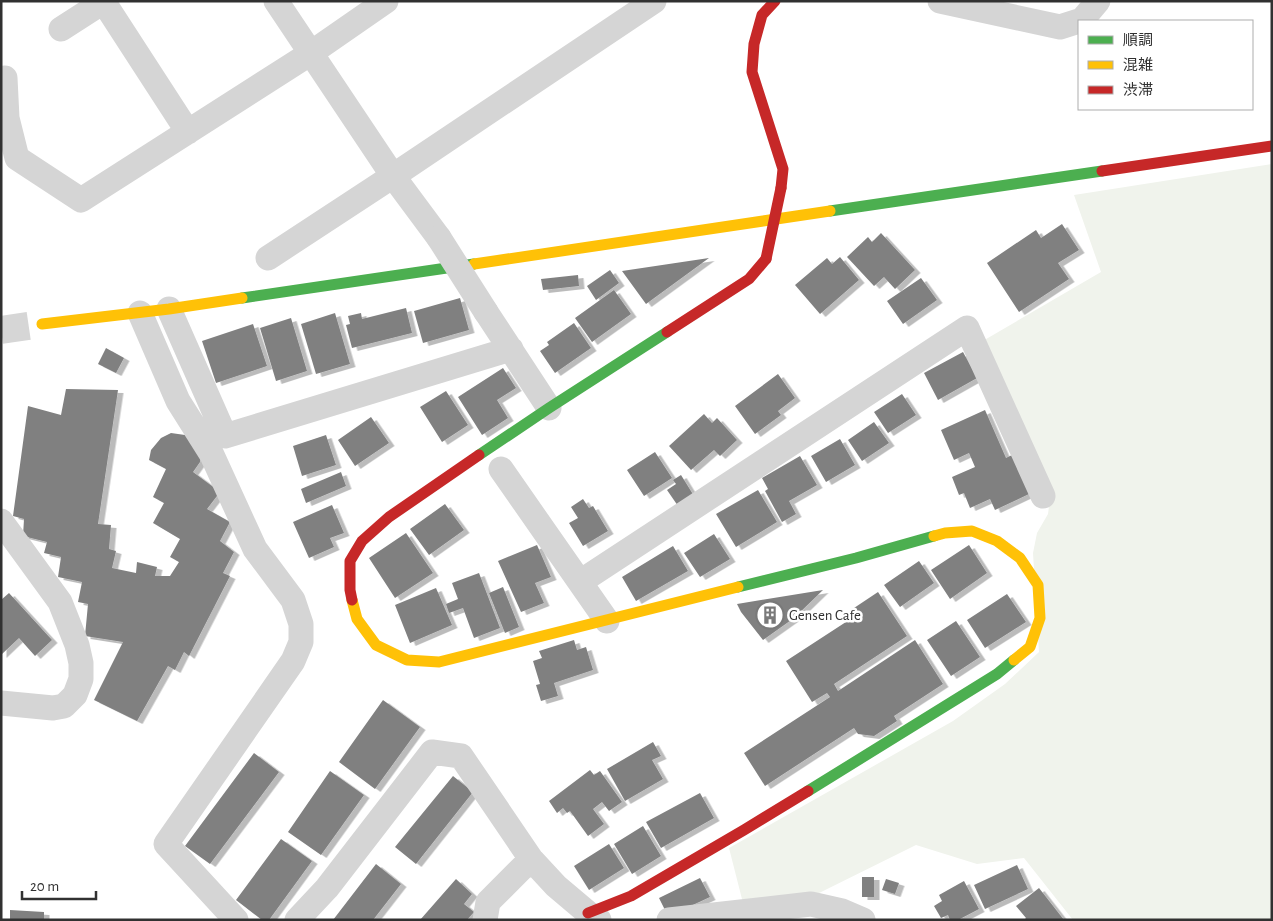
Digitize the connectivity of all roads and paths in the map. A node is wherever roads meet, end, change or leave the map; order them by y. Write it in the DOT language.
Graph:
graph roads {
  1 [pos="276,1"];
  2 [pos="386,1"];
  3 [pos="654,1"];
  4 [pos="775,1"];
  5 [pos="940,1"];
  6 [pos="1098,1"];
  7 [pos="103,2"];
  8 [pos="1082,20"];
  9 [pos="1078,21"];
  10 [pos="61,29"];
  11 [pos="310,53"];
  12 [pos="5,78"];
  13 [pos="188,132"];
  14 [pos="1272,146"];
  15 [pos="393,176"];
  16 [pos="268,258"];
  17 [pos="169,309"];
  18 [pos="140,312"];
  19 [pos="42,324"];
  20 [pos="511,349"];
  21 [pos="549,408"];
  22 [pos="501,469"];
  23 [pos="1042,496"];
  24 [pos="1,521"];
  25 [pos="580,582"];
  26 [pos="607,621"];
  27 [pos="1,704"];
  28 [pos="531,859"];
  29 [pos="593,917"];
  30 [pos="236,920"];
  31 [pos="296,920"];
  32 [pos="485,920"];
  33 [pos="669,920"];
  34 [pos="863,920"];
  1 -- 11 [label="street"];
  2 -- 11 [label="street"];
  3 -- 15 [label="street"];
  4 -- 21 [label="street, bridge"];
  5 -- 9 [label="street"];
  6 -- 8 [label="street"];
  7 -- 10 [label="street"];
  7 -- 13 [label="street"];
  11 -- 13 [label="street"];
  11 -- 15 [label="street"];
  12 -- 13 [label="street"];
  14 -- 17 [label="street"];
  15 -- 16 [label="street"];
  15 -- 20 [label="street, bridge"];
  17 -- 18 [label="street"];
  17 -- 20 [label="street"];
  18 -- 19 [label="street"];
  18 -- 30 [label="street"];
  20 -- 21 [label="street"];
  21 -- 26 [label="street"];
  22 -- 25 [label="street"];
  23 -- 25 [label="street"];
  24 -- 27 [label="street"];
  25 -- 26 [label="street"];
  26 -- 29 [label="street"];
  28 -- 29 [label="street"];
  28 -- 31 [label="street"];
  28 -- 32 [label="street"];
  33 -- 34 [label="street"];
}
